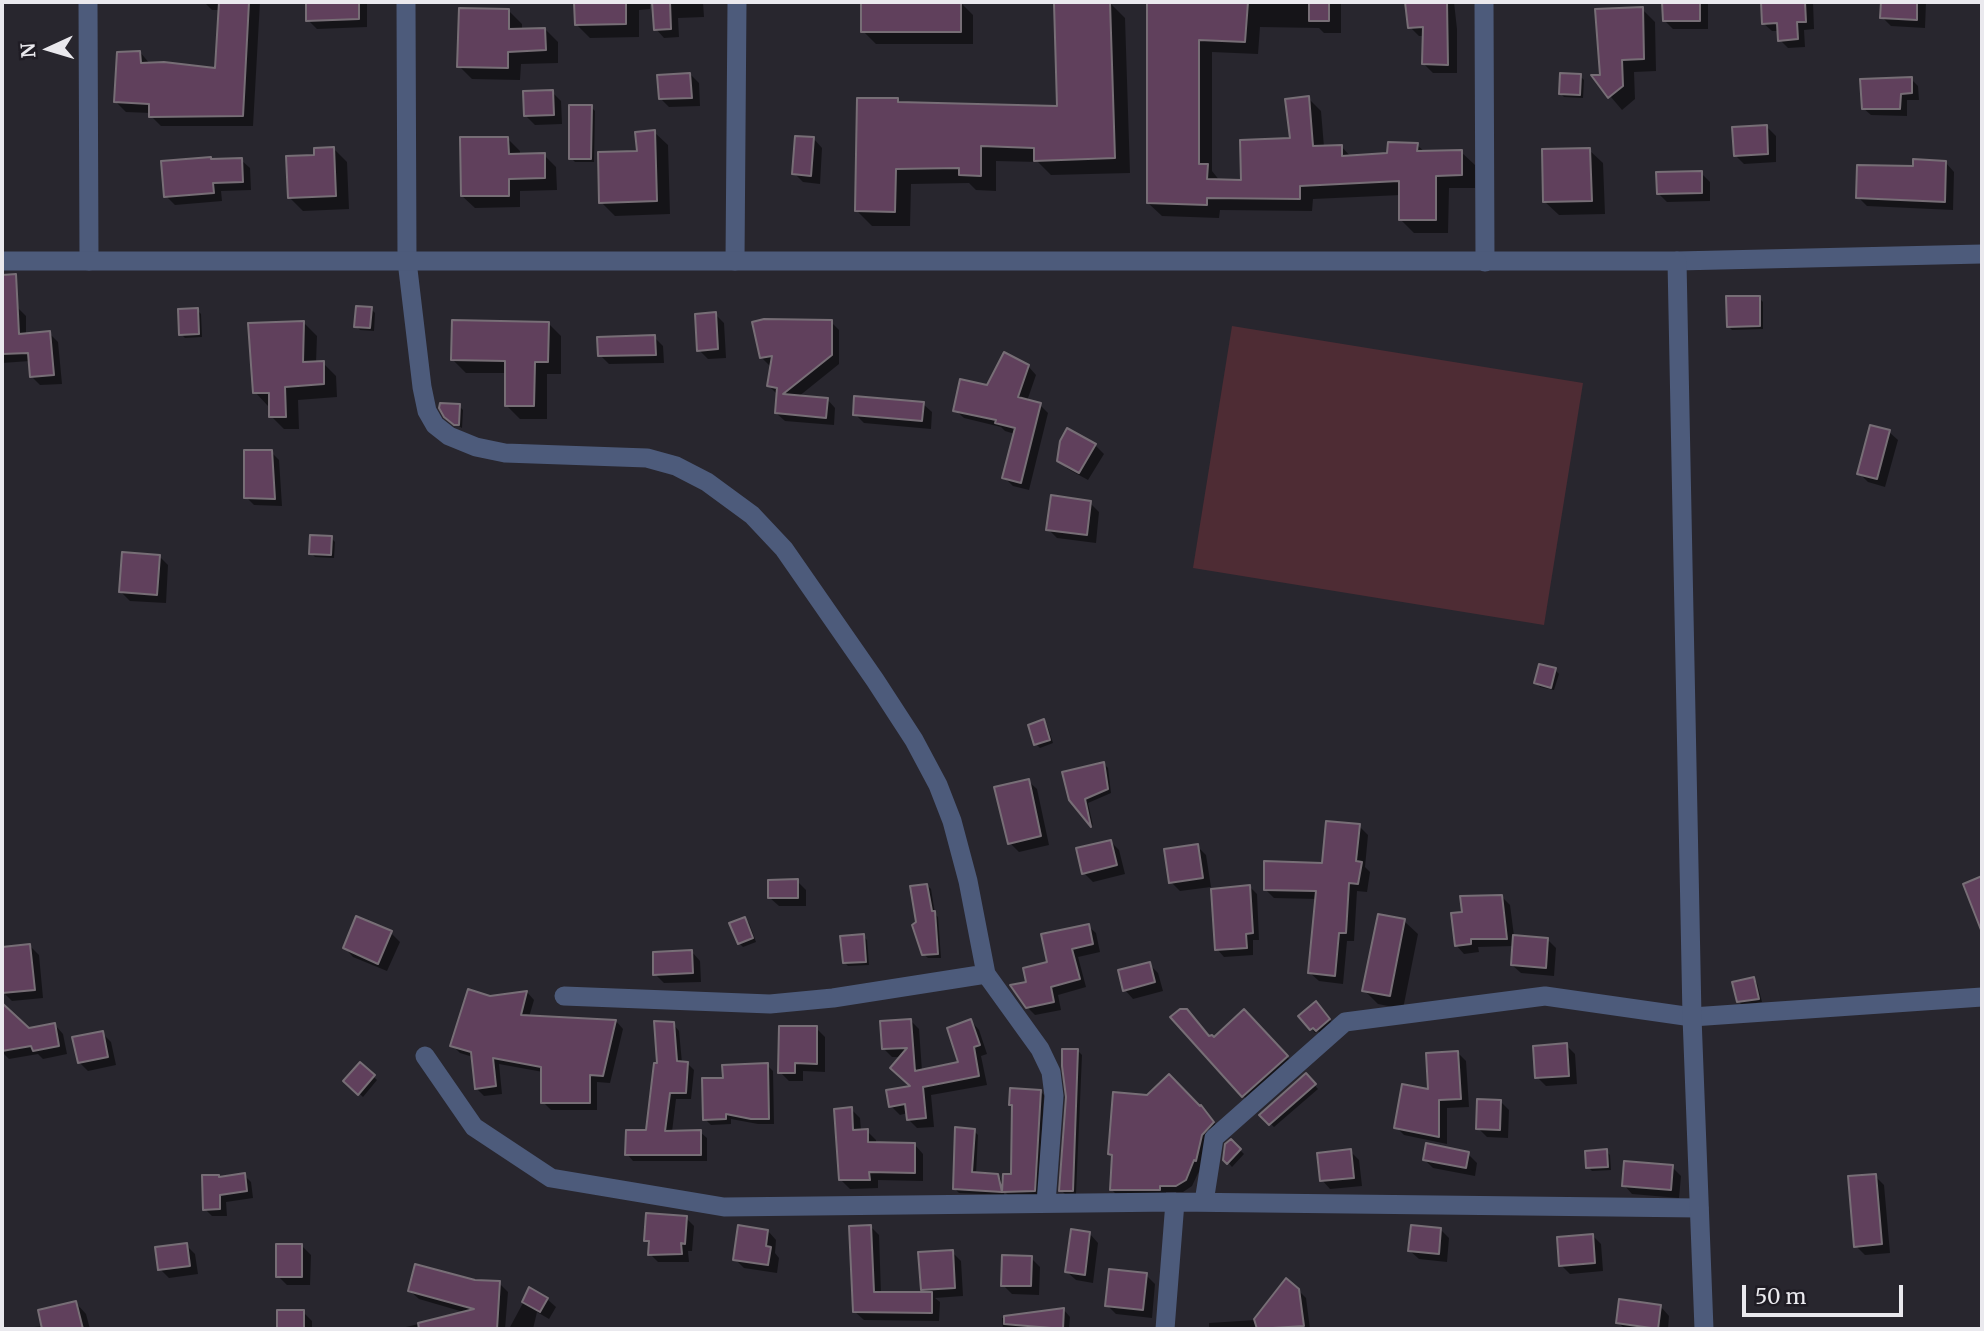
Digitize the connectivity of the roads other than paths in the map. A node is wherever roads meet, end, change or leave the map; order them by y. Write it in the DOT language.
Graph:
graph roads {
  1 [pos="88,2"];
  2 [pos="406,2"];
  3 [pos="737,2"];
  4 [pos="1484,2"];
  5 [pos="1982,254"];
  6 [pos="2,261"];
  7 [pos="89,261"];
  8 [pos="407,261"];
  9 [pos="735,261"];
  10 [pos="1677,261"];
  11 [pos="1485,262"];
  12 [pos="986,974"];
  13 [pos="564,996"];
  14 [pos="1982,998"];
  15 [pos="1692,1017"];
  16 [pos="425,1056"];
  17 [pos="1175,1202"];
  18 [pos="1204,1202"];
  19 [pos="1046,1203"];
  20 [pos="1699,1208"];
  21 [pos="1166,1329"];
  22 [pos="1704,1329"];
  1 -- 7 [label="street"];
  2 -- 8 [label="street"];
  3 -- 9 [label="street"];
  4 -- 11 [label="street"];
  5 -- 10 [label="street"];
  6 -- 7 [label="street"];
  7 -- 8 [label="street"];
  8 -- 9 [label="street"];
  8 -- 12 [label="street"];
  9 -- 11 [label="street"];
  10 -- 11 [label="street"];
  10 -- 15 [label="street"];
  12 -- 13 [label="street"];
  12 -- 19 [label="street"];
  14 -- 15 [label="street"];
  15 -- 18 [label="street"];
  15 -- 20 [label="street"];
  16 -- 19 [label="street"];
  17 -- 18 [label="street"];
  17 -- 19 [label="street"];
  17 -- 21 [label="street"];
  18 -- 20 [label="street"];
  20 -- 22 [label="street"];
}
